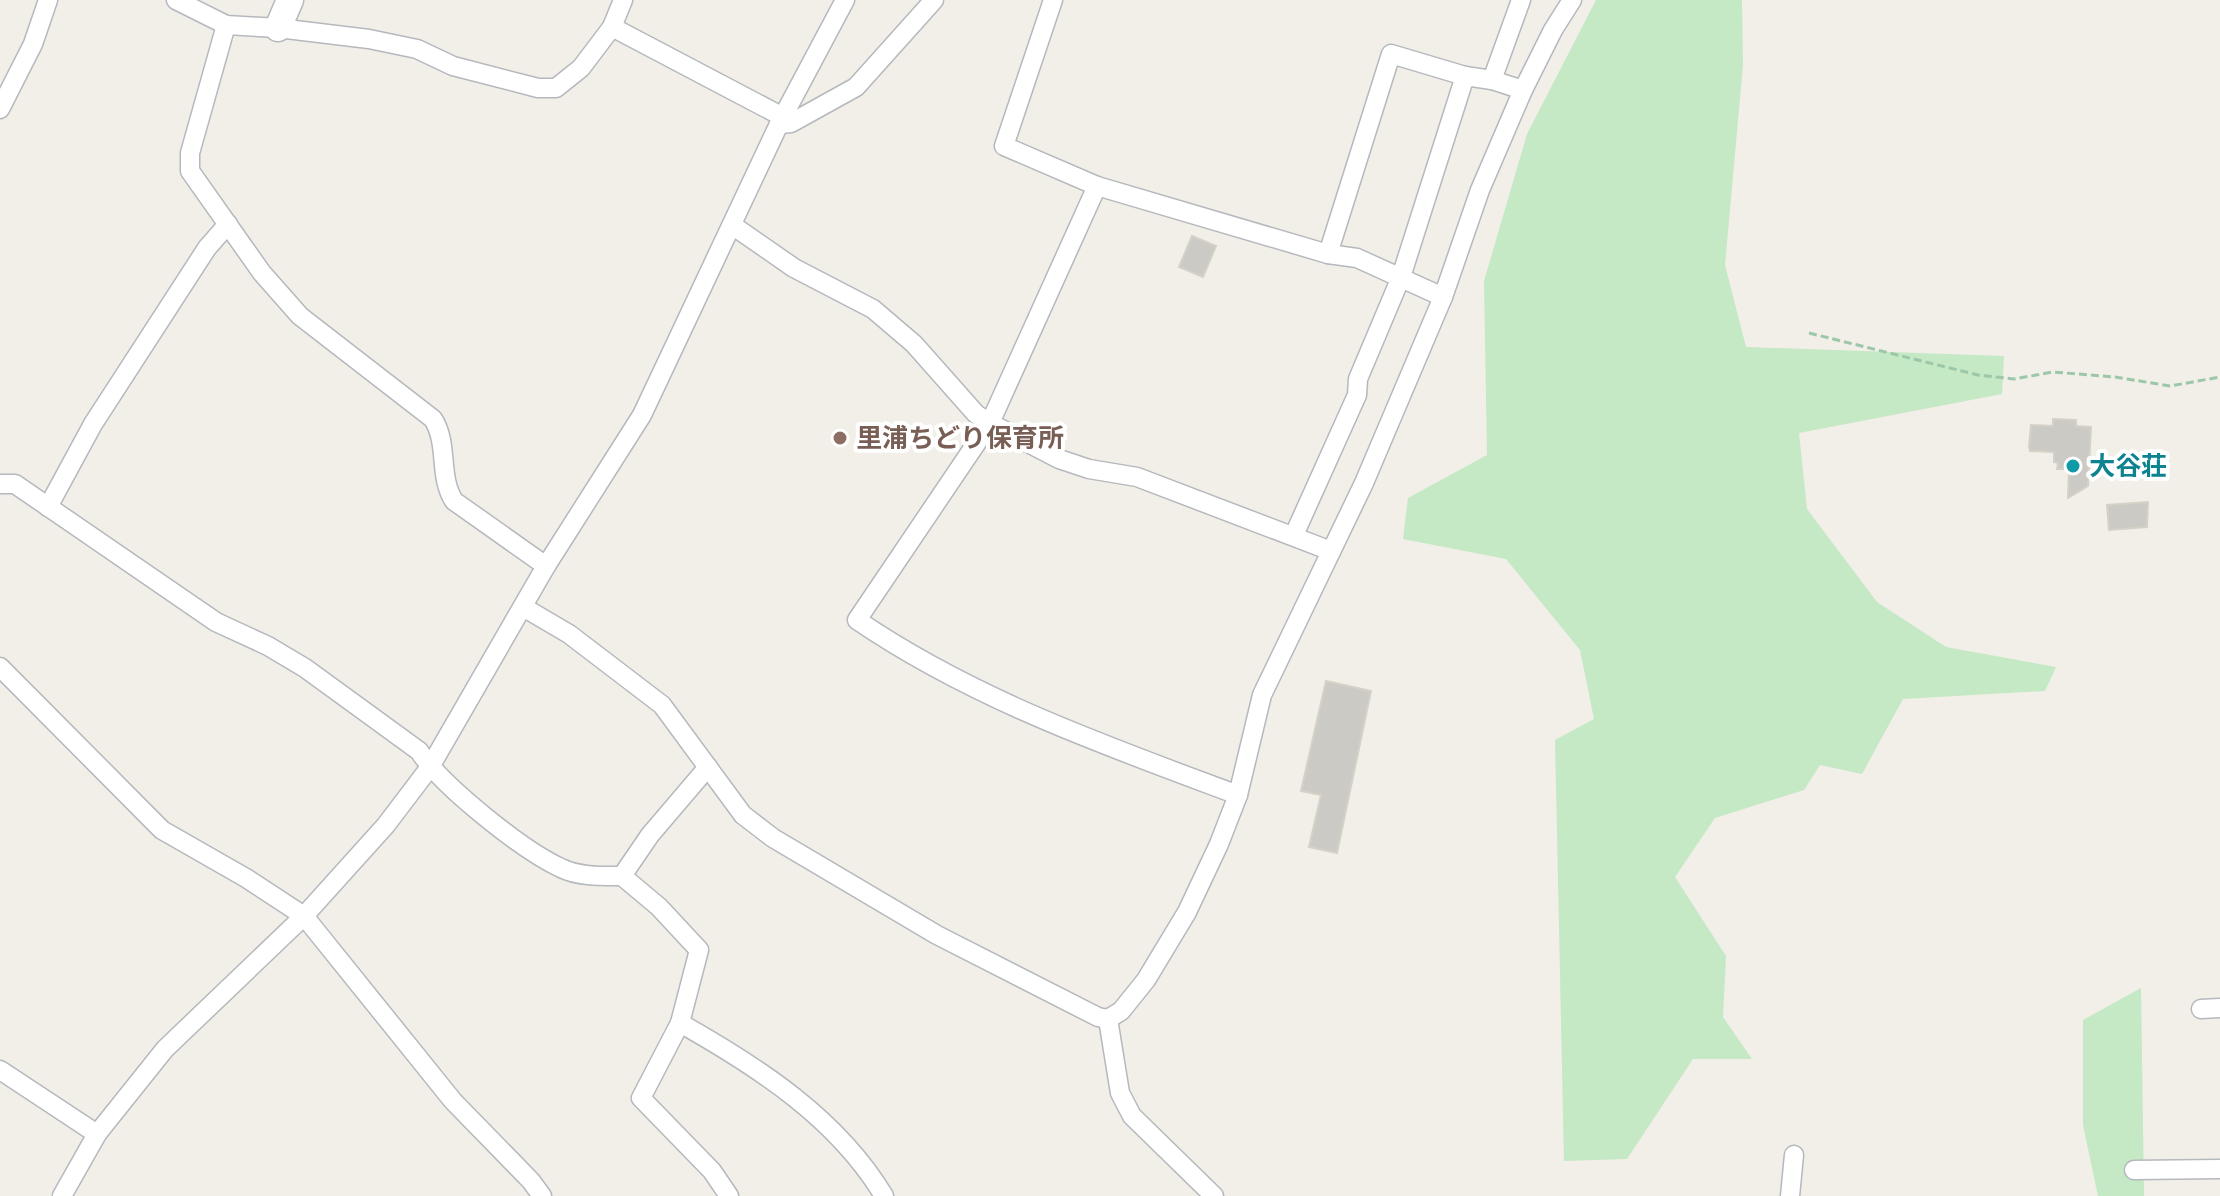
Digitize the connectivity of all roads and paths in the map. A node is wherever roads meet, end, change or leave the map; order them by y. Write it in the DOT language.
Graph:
graph roads {
  1 [pos="48,0"];
  2 [pos="176,0"];
  3 [pos="290,0"];
  4 [pos="623,0"];
  5 [pos="845,0"];
  6 [pos="934,0"];
  7 [pos="1053,0"];
  8 [pos="1521,0"];
  9 [pos="1572,0"];
  10 [pos="226,25"];
  11 [pos="612,27"];
  12 [pos="278,28"];
  13 [pos="1465,76"];
  14 [pos="1492,80"];
  15 [pos="1523,90"];
  16 [pos="0,109"];
  17 [pos="781,120"];
  18 [pos="1097,186"];
  19 [pos="228,224"];
  20 [pos="732,225"];
  21 [pos="1328,254"];
  22 [pos="1401,277"];
  23 [pos="1443,297"];
  24 [pos="1809,333"];
  25 [pos="2220,377"];
  26 [pos="990,423"];
  27 [pos="0,484"];
  28 [pos="48,507"];
  29 [pos="1294,535"];
  30 [pos="1331,551"];
  31 [pos="546,566"];
  32 [pos="523,607"];
  33 [pos="0,667"];
  34 [pos="430,767"];
  35 [pos="708,767"];
  36 [pos="1238,795"];
  37 [pos="622,876"];
  38 [pos="304,916"];
  39 [pos="2220,1008"];
  40 [pos="2201,1009"];
  41 [pos="1108,1019"];
  42 [pos="680,1023"];
  43 [pos="0,1070"];
  44 [pos="97,1134"];
  45 [pos="1794,1155"];
  46 [pos="2220,1169"];
  47 [pos="2134,1170"];
  48 [pos="62,1196"];
  49 [pos="542,1196"];
  50 [pos="729,1196"];
  51 [pos="884,1196"];
  52 [pos="1214,1196"];
  53 [pos="1790,1196"];
  1 -- 16 [label="street"];
  2 -- 10 [label="street"];
  3 -- 12 [label="street"];
  4 -- 11 [label="street"];
  5 -- 17 [label="street"];
  6 -- 17 [label="street"];
  7 -- 18 [label="street"];
  8 -- 14 [label="street"];
  9 -- 15 [label="street"];
  10 -- 12 [label="street"];
  10 -- 19 [label="street"];
  11 -- 12 [label="street"];
  11 -- 17 [label="street"];
  13 -- 14 [label="street"];
  13 -- 21 [label="street"];
  13 -- 22 [label="street"];
  14 -- 15 [label="street"];
  15 -- 23 [label="street"];
  17 -- 20 [label="street"];
  18 -- 21 [label="street"];
  18 -- 26 [label="street"];
  19 -- 28 [label="street"];
  19 -- 31 [label="street"];
  20 -- 26 [label="street"];
  20 -- 31 [label="street"];
  21 -- 22 [label="street"];
  22 -- 23 [label="street"];
  22 -- 29 [label="street"];
  23 -- 30 [label="street"];
  24 -- 25 [label="path"];
  26 -- 29 [label="street"];
  26 -- 36 [label="street"];
  27 -- 28 [label="street"];
  28 -- 34 [label="street"];
  29 -- 30 [label="street"];
  30 -- 36 [label="street"];
  31 -- 32 [label="street"];
  32 -- 34 [label="street"];
  32 -- 35 [label="street"];
  33 -- 38 [label="street"];
  34 -- 37 [label="street"];
  34 -- 38 [label="street"];
  35 -- 37 [label="street"];
  35 -- 41 [label="street"];
  36 -- 41 [label="street"];
  37 -- 42 [label="street"];
  38 -- 44 [label="street"];
  38 -- 49 [label="street"];
  39 -- 40 [label="street"];
  41 -- 52 [label="street"];
  42 -- 50 [label="street"];
  42 -- 51 [label="street"];
  43 -- 44 [label="street"];
  44 -- 48 [label="street"];
  45 -- 53 [label="street"];
  46 -- 47 [label="street"];
}
